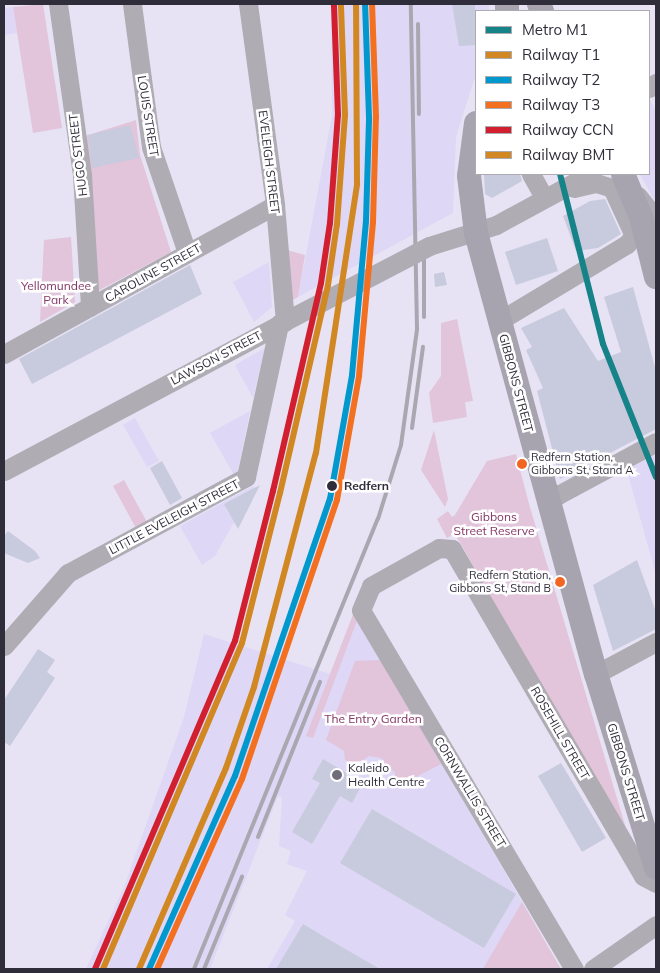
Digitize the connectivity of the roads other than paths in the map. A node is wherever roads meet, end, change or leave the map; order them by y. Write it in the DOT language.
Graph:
graph roads {
  1 [pos="58,4"];
  2 [pos="132,4"];
  3 [pos="248,4"];
  4 [pos="475,131"];
  5 [pos="587,175"];
  6 [pos="625,178"];
  7 [pos="536,182"];
  8 [pos="567,182"];
  9 [pos="275,205"];
  10 [pos="656,218"];
  11 [pos="475,227"];
  12 [pos="651,252"];
  13 [pos="187,254"];
  14 [pos="90,307"];
  15 [pos="500,321"];
  16 [pos="284,322"];
  17 [pos="4,354"];
  18 [pos="656,442"];
  19 [pos="4,471"];
  20 [pos="545,490"];
  21 [pos="364,616"];
  22 [pos="9,623"];
  23 [pos="656,642"];
  24 [pos="4,646"];
  25 [pos="596,674"];
  26 [pos="656,868"];
  27 [pos="656,883"];
  28 [pos="656,925"];
  29 [pos="574,969"];
  30 [pos="593,969"];
  1 -- 14 [label="street, HUGO STREET"];
  2 -- 13 [label="street, LOUIS STREET"];
  3 -- 9 [label="street, EVELEIGH STREET"];
  4 -- 11 [label="main road, GIBBONS STREET"];
  5 -- 8 [label="street"];
  6 -- 10 [label="street"];
  6 -- 12 [label="main road"];
  7 -- 8 [label="street"];
  7 -- 11 [label="street"];
  8 -- 11 [label="street"];
  8 -- 12 [label="street"];
  9 -- 13 [label="street, CAROLINE STREET"];
  9 -- 16 [label="street, EVELEIGH STREET"];
  11 -- 15 [label="main road, GIBBONS STREET"];
  11 -- 16 [label="street, LAWSON STREET, bridge"];
  12 -- 15 [label="street"];
  13 -- 14 [label="street, CAROLINE STREET"];
  14 -- 17 [label="street, CAROLINE STREET"];
  15 -- 20 [label="main road, GIBBONS STREET"];
  16 -- 19 [label="street, LAWSON STREET"];
  16 -- 22 [label="street, LITTLE EVELEIGH STREET"];
  18 -- 20 [label="street"];
  20 -- 25 [label="main road, GIBBONS STREET"];
  21 -- 27 [label="street, ROSEHILL STREET"];
  21 -- 29 [label="street, CORNWALLIS STREET"];
  22 -- 24 [label="street"];
  23 -- 25 [label="street"];
  25 -- 26 [label="main road, GIBBONS STREET"];
  28 -- 30 [label="street"];
}
